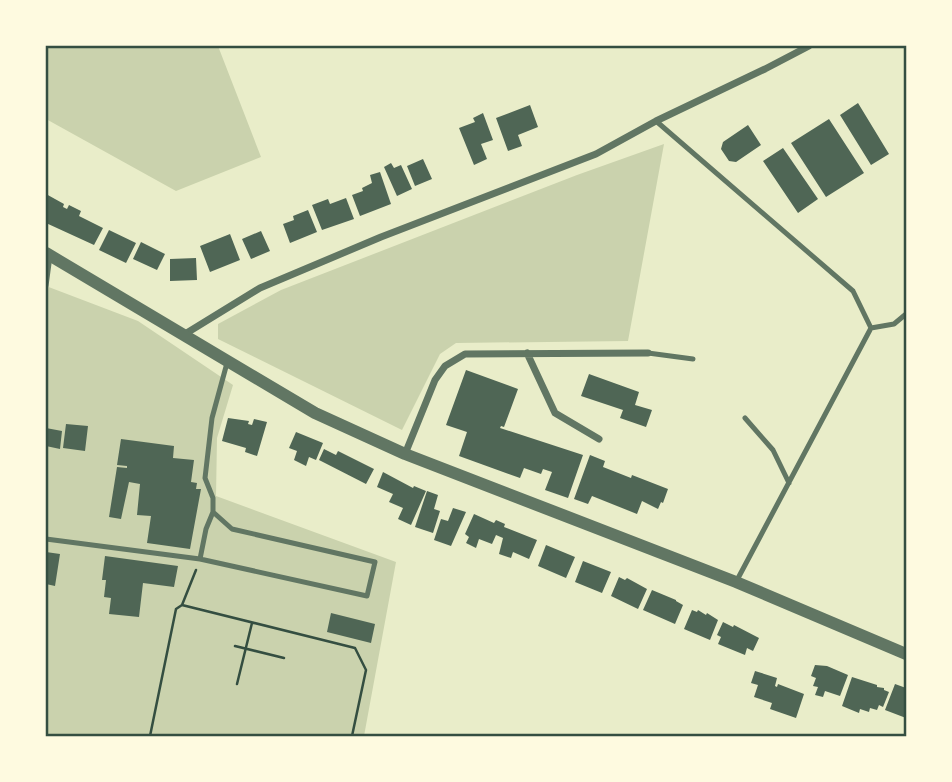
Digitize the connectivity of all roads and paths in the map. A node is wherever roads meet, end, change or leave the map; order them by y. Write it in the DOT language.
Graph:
graph roads {
  1 [pos="809,46"];
  2 [pos="656,121"];
  3 [pos="48,255"];
  4 [pos="46,286"];
  5 [pos="906,314"];
  6 [pos="871,328"];
  7 [pos="185,334"];
  8 [pos="527,353"];
  9 [pos="648,353"];
  10 [pos="693,359"];
  11 [pos="228,363"];
  12 [pos="745,418"];
  13 [pos="599,439"];
  14 [pos="405,454"];
  15 [pos="789,483"];
  16 [pos="213,512"];
  17 [pos="46,539"];
  18 [pos="200,558"];
  19 [pos="736,582"];
  20 [pos="182,606"];
  21 [pos="252,623"];
  22 [pos="235,646"];
  23 [pos="246,649"];
  24 [pos="906,654"];
  25 [pos="284,658"];
  26 [pos="237,684"];
  27 [pos="150,737"];
  28 [pos="352,737"];
  1 -- 2 [label="street"];
  2 -- 6 [label="lane"];
  2 -- 7 [label="street"];
  3 -- 4 [label="lane"];
  3 -- 7 [label="street"];
  5 -- 6 [label="lane"];
  6 -- 15 [label="lane"];
  7 -- 11 [label="street"];
  8 -- 9 [label="street"];
  8 -- 13 [label="street"];
  8 -- 14 [label="street"];
  9 -- 10 [label="lane"];
  11 -- 14 [label="street"];
  11 -- 16 [label="lane"];
  12 -- 15 [label="lane"];
  14 -- 19 [label="street"];
  15 -- 19 [label="lane"];
  16 -- 18 [label="lane"];
  16 -- 18 [label="lane"];
  17 -- 18 [label="lane"];
  18 -- 20 [label="path"];
  19 -- 24 [label="street"];
  20 -- 21 [label="path"];
  20 -- 27 [label="path"];
  21 -- 23 [label="path"];
  21 -- 28 [label="path"];
  22 -- 23 [label="path"];
  23 -- 25 [label="path"];
  23 -- 26 [label="path"];
}
